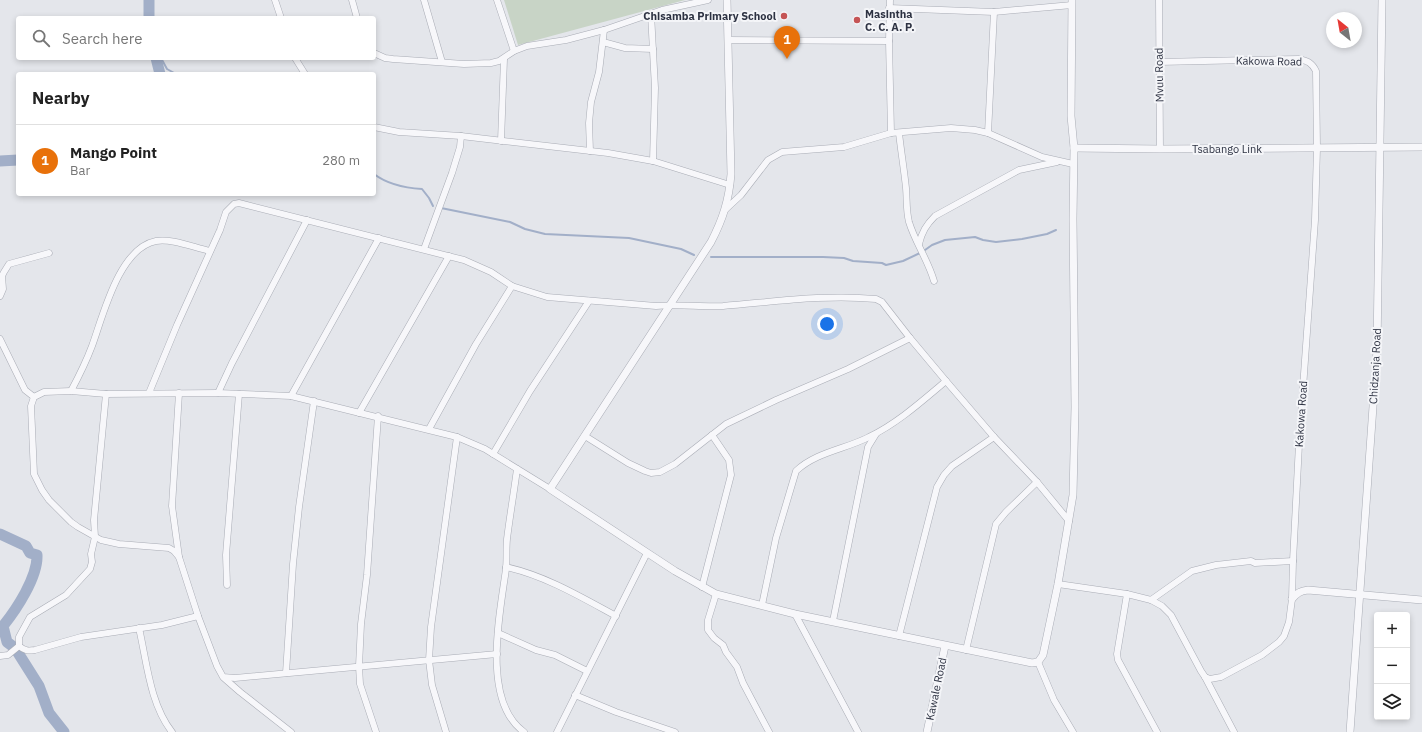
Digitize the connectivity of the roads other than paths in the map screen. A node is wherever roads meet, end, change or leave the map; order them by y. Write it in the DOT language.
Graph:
graph roads {
  1 [pos="275,0"];
  2 [pos="352,0"];
  3 [pos="424,0"];
  4 [pos="497,0"];
  5 [pos="708,0"];
  6 [pos="727,0"];
  7 [pos="890,0"];
  8 [pos="1159,0"];
  9 [pos="1382,0"];
  10 [pos="1072,3"];
  11 [pos="890,8"];
  12 [pos="994,12"];
  13 [pos="651,14"];
  14 [pos="280,16"];
  15 [pos="356,16"];
  16 [pos="604,30"];
  17 [pos="728,40"];
  18 [pos="889,41"];
  19 [pos="603,42"];
  20 [pos="653,49"];
  21 [pos="514,51"];
  22 [pos="376,54"];
  23 [pos="504,59"];
  24 [pos="296,60"];
  25 [pos="442,62"];
  26 [pos="1159,62"];
  27 [pos="304,72"];
  28 [pos="376,127"];
  29 [pos="899,132"];
  30 [pos="891,133"];
  31 [pos="988,133"];
  32 [pos="461,136"];
  33 [pos="501,141"];
  34 [pos="1381,147"];
  35 [pos="1422,147"];
  36 [pos="1074,148"];
  37 [pos="1317,148"];
  38 [pos="1160,149"];
  39 [pos="590,151"];
  40 [pos="653,161"];
  41 [pos="1063,161"];
  42 [pos="1073,164"];
  43 [pos="730,185"];
  44 [pos="726,209"];
  45 [pos="307,220"];
  46 [pos="379,238"];
  47 [pos="919,244"];
  48 [pos="424,249"];
  49 [pos="210,251"];
  50 [pos="49,252"];
  51 [pos="449,256"];
  52 [pos="934,281"];
  53 [pos="512,286"];
  54 [pos="0,296"];
  55 [pos="589,301"];
  56 [pos="671,305"];
  57 [pos="910,338"];
  58 [pos="0,339"];
  59 [pos="946,381"];
  60 [pos="72,391"];
  61 [pos="149,393"];
  62 [pos="179,393"];
  63 [pos="218,393"];
  64 [pos="106,394"];
  65 [pos="239,394"];
  66 [pos="34,396"];
  67 [pos="292,396"];
  68 [pos="314,401"];
  69 [pos="360,412"];
  70 [pos="378,416"];
  71 [pos="430,429"];
  72 [pos="877,433"];
  73 [pos="712,434"];
  74 [pos="457,436"];
  75 [pos="585,436"];
  76 [pos="994,437"];
  77 [pos="493,454"];
  78 [pos="517,469"];
  79 [pos="1037,482"];
  80 [pos="550,489"];
  81 [pos="1069,521"];
  82 [pos="95,537"];
  83 [pos="647,553"];
  84 [pos="179,557"];
  85 [pos="1293,561"];
  86 [pos="506,567"];
  87 [pos="1058,584"];
  88 [pos="227,585"];
  89 [pos="702,587"];
  90 [pos="716,594"];
  91 [pos="1127,594"];
  92 [pos="1361,595"];
  93 [pos="1292,599"];
  94 [pos="1151,600"];
  95 [pos="1422,600"];
  96 [pos="762,605"];
  97 [pos="795,614"];
  98 [pos="198,616"];
  99 [pos="616,616"];
  100 [pos="833,621"];
  101 [pos="140,628"];
  102 [pos="498,633"];
  103 [pos="899,636"];
  104 [pos="945,646"];
  105 [pos="19,647"];
  106 [pos="966,650"];
  107 [pos="497,654"];
  108 [pos="0,656"];
  109 [pos="428,660"];
  110 [pos="1038,662"];
  111 [pos="359,666"];
  112 [pos="587,671"];
  113 [pos="286,673"];
  114 [pos="223,677"];
  115 [pos="1205,677"];
  116 [pos="575,695"];
  117 [pos="172,732"];
  118 [pos="291,732"];
  119 [pos="376,732"];
  120 [pos="446,732"];
  121 [pos="524,732"];
  122 [pos="557,732"];
  123 [pos="675,732"];
  124 [pos="769,732"];
  125 [pos="858,732"];
  126 [pos="927,732"];
  127 [pos="1073,732"];
  128 [pos="1157,732"];
  129 [pos="1234,732"];
  130 [pos="1350,732"];
  1 -- 14 [label="street"];
  2 -- 15 [label="street"];
  3 -- 25 [label="street"];
  4 -- 21 [label="street"];
  5 -- 13 [label="street"];
  6 -- 17 [label="street"];
  7 -- 11 [label="street"];
  8 -- 26 [label="street, Mvuu Road"];
  9 -- 34 [label="street, Chidzanja Road"];
  10 -- 12 [label="street"];
  10 -- 36 [label="street"];
  11 -- 12 [label="street"];
  11 -- 18 [label="street"];
  12 -- 31 [label="street"];
  13 -- 16 [label="street"];
  13 -- 20 [label="street"];
  16 -- 19 [label="street"];
  16 -- 21 [label="street"];
  17 -- 18 [label="street"];
  17 -- 43 [label="street"];
  18 -- 30 [label="street"];
  19 -- 20 [label="street"];
  19 -- 39 [label="street"];
  20 -- 40 [label="street"];
  21 -- 23 [label="street"];
  22 -- 25 [label="street"];
  23 -- 25 [label="street"];
  23 -- 33 [label="street"];
  24 -- 27 [label="street"];
  26 -- 37 [label="street, Kakowa Road"];
  26 -- 38 [label="street, Mvuu Road"];
  28 -- 32 [label="street"];
  29 -- 30 [label="street"];
  29 -- 31 [label="street"];
  29 -- 47 [label="street"];
  30 -- 44 [label="street"];
  31 -- 41 [label="street"];
  32 -- 33 [label="street"];
  32 -- 48 [label="street"];
  33 -- 39 [label="street"];
  34 -- 35 [label="street, Tsabango Link"];
  34 -- 37 [label="street, Tsabango Link"];
  34 -- 92 [label="street, Chidzanja Road"];
  36 -- 38 [label="street, Tsabango Link"];
  36 -- 42 [label="street"];
  37 -- 38 [label="street, Tsabango Link"];
  37 -- 85 [label="street, Kakowa Road"];
  39 -- 40 [label="street"];
  40 -- 43 [label="street"];
  41 -- 42 [label="street"];
  41 -- 47 [label="street"];
  42 -- 81 [label="street"];
  43 -- 44 [label="street"];
  44 -- 56 [label="street"];
  45 -- 46 [label="street"];
  45 -- 49 [label="street"];
  45 -- 63 [label="street"];
  46 -- 48 [label="street"];
  46 -- 67 [label="street"];
  47 -- 52 [label="street"];
  48 -- 51 [label="street"];
  49 -- 60 [label="street"];
  49 -- 61 [label="street"];
  50 -- 54 [label="street"];
  51 -- 53 [label="street"];
  51 -- 69 [label="street"];
  53 -- 55 [label="street"];
  53 -- 71 [label="street"];
  55 -- 56 [label="street"];
  55 -- 77 [label="street"];
  56 -- 57 [label="street"];
  56 -- 75 [label="street"];
  57 -- 59 [label="street"];
  57 -- 73 [label="street"];
  58 -- 66 [label="street"];
  59 -- 72 [label="street"];
  59 -- 76 [label="street"];
  60 -- 64 [label="street"];
  60 -- 66 [label="street"];
  61 -- 62 [label="street"];
  61 -- 64 [label="street"];
  62 -- 63 [label="street"];
  62 -- 84 [label="street"];
  63 -- 65 [label="street"];
  64 -- 82 [label="street"];
  65 -- 67 [label="street"];
  65 -- 88 [label="street"];
  66 -- 82 [label="street"];
  67 -- 68 [label="street"];
  68 -- 69 [label="street"];
  68 -- 113 [label="street"];
  69 -- 70 [label="street"];
  70 -- 71 [label="street"];
  70 -- 111 [label="street"];
  71 -- 74 [label="street"];
  72 -- 96 [label="street"];
  72 -- 100 [label="street"];
  73 -- 75 [label="street"];
  73 -- 89 [label="street"];
  74 -- 77 [label="street"];
  74 -- 109 [label="street"];
  75 -- 80 [label="street"];
  76 -- 79 [label="street"];
  76 -- 103 [label="street"];
  77 -- 78 [label="street"];
  78 -- 80 [label="street"];
  78 -- 86 [label="street"];
  79 -- 81 [label="street"];
  79 -- 106 [label="street"];
  80 -- 83 [label="street"];
  81 -- 87 [label="street"];
  82 -- 84 [label="street"];
  82 -- 105 [label="street"];
  83 -- 89 [label="street"];
  83 -- 99 [label="street"];
  84 -- 98 [label="street"];
  85 -- 93 [label="street, Kakowa Road"];
  85 -- 94 [label="street"];
  86 -- 99 [label="street"];
  86 -- 102 [label="street"];
  87 -- 91 [label="street"];
  87 -- 110 [label="street"];
  89 -- 90 [label="street"];
  90 -- 96 [label="street"];
  90 -- 124 [label="street"];
  91 -- 94 [label="street"];
  91 -- 128 [label="street"];
  92 -- 93 [label="street"];
  92 -- 95 [label="street"];
  92 -- 130 [label="street, Chidzanja Road"];
  93 -- 115 [label="street, Kakowa Road"];
  94 -- 115 [label="street"];
  96 -- 97 [label="street"];
  97 -- 100 [label="street"];
  97 -- 125 [label="street"];
  98 -- 101 [label="street"];
  98 -- 114 [label="street"];
  99 -- 112 [label="street"];
  100 -- 103 [label="street"];
  101 -- 105 [label="street"];
  101 -- 117 [label="street"];
  102 -- 107 [label="street"];
  102 -- 112 [label="street"];
  103 -- 104 [label="street"];
  104 -- 106 [label="street"];
  104 -- 126 [label="street, Kawale Road"];
  105 -- 108 [label="street"];
  106 -- 110 [label="street"];
  107 -- 109 [label="street"];
  107 -- 121 [label="street"];
  109 -- 111 [label="street"];
  109 -- 120 [label="street"];
  110 -- 127 [label="street"];
  111 -- 113 [label="street"];
  111 -- 119 [label="street"];
  112 -- 116 [label="street"];
  113 -- 114 [label="street"];
  114 -- 118 [label="street"];
  115 -- 129 [label="street"];
  116 -- 122 [label="street"];
  116 -- 123 [label="street"];
}
